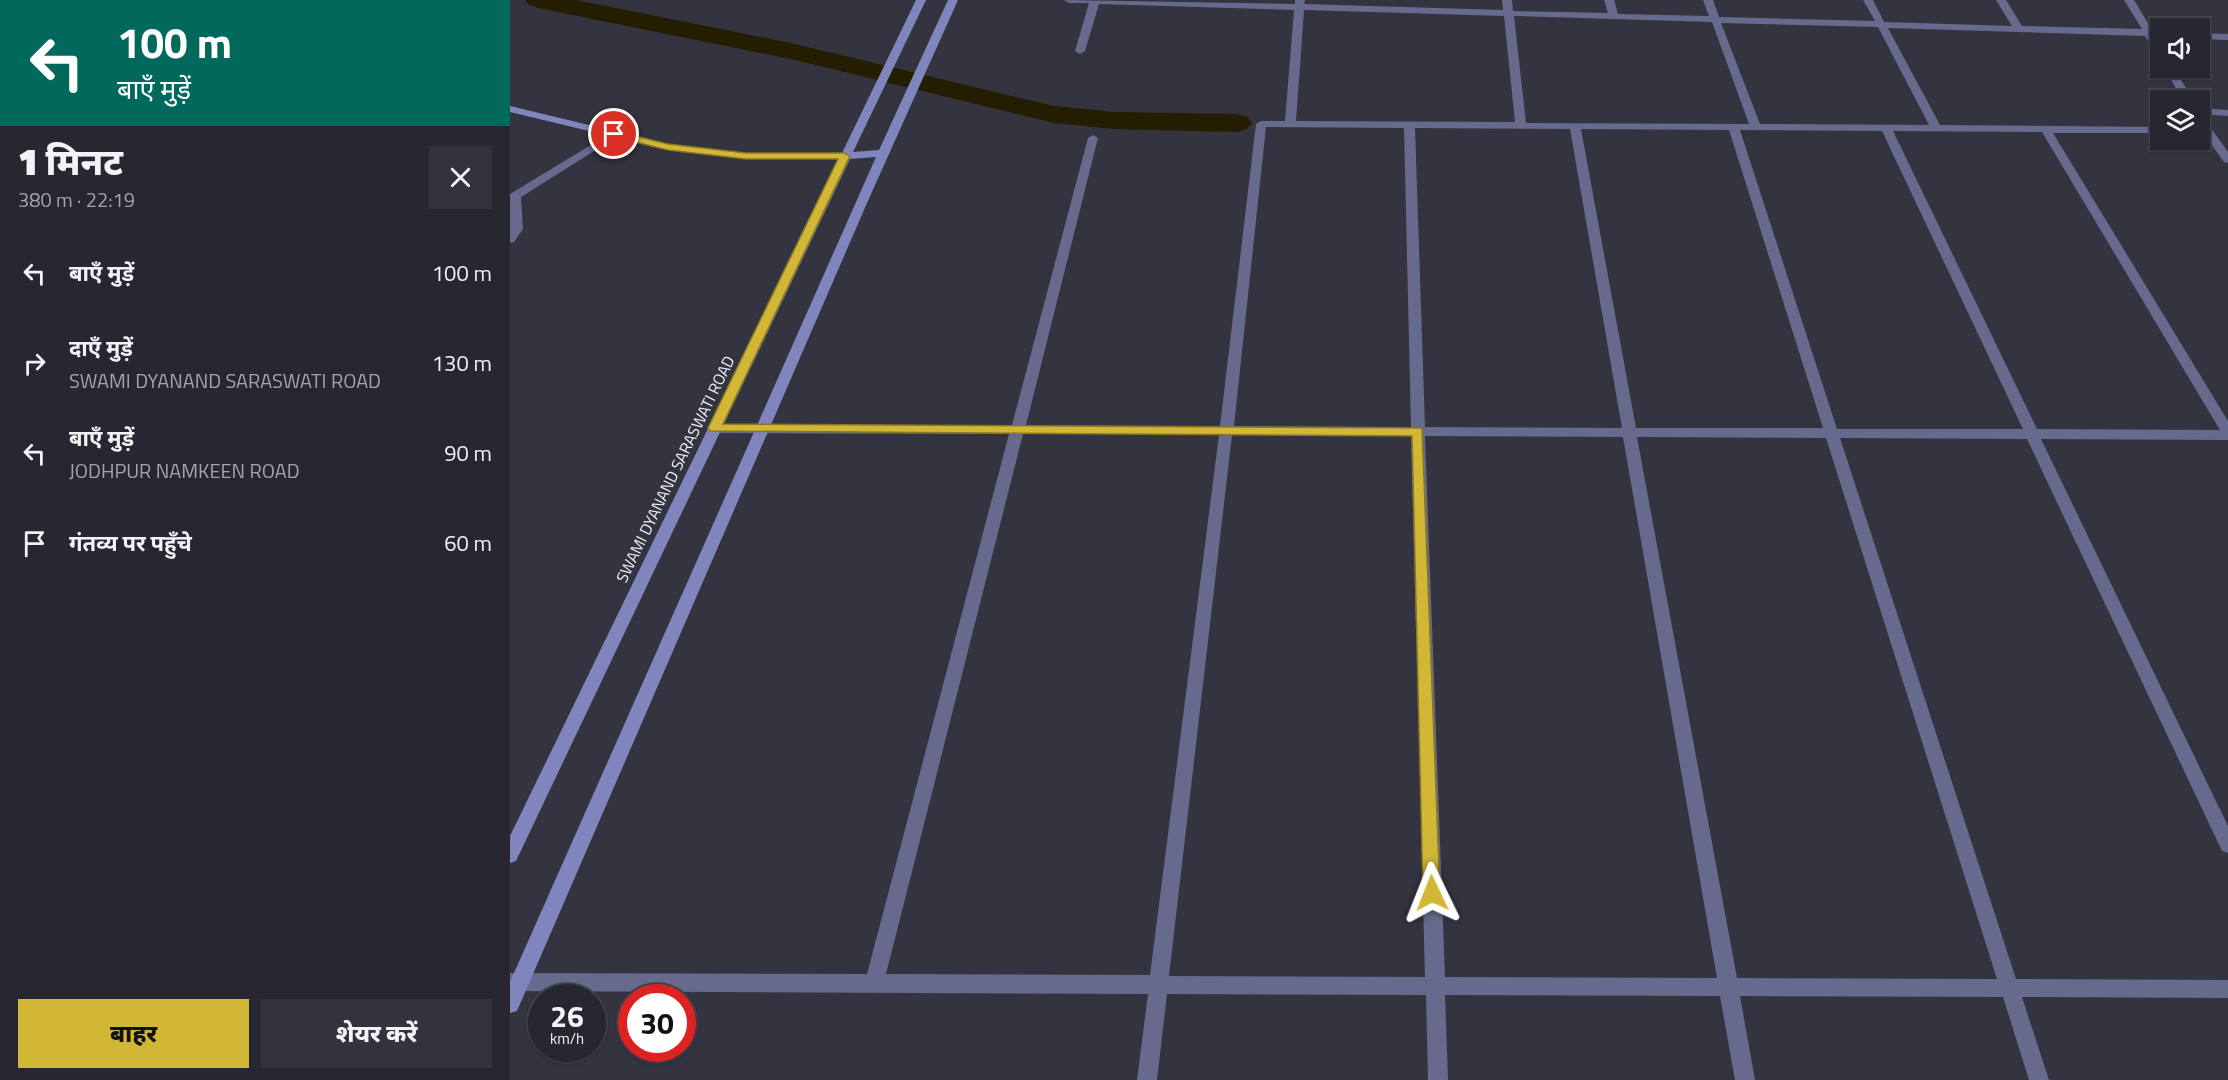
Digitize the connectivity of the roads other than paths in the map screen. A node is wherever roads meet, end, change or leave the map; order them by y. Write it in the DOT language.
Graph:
graph roads {
  1 [pos="921,0"];
  2 [pos="952,0"];
  3 [pos="1070,0"];
  4 [pos="1095,0"];
  5 [pos="1507,0"];
  6 [pos="1609,0"];
  7 [pos="1708,0"];
  8 [pos="1868,0"];
  9 [pos="2001,0"];
  10 [pos="2129,0"];
  11 [pos="1195,2"];
  12 [pos="1300,3"];
  13 [pos="1402,5"];
  14 [pos="1509,13"];
  15 [pos="1614,17"];
  16 [pos="1716,21"];
  17 [pos="1882,25"];
  18 [pos="2020,30"];
  19 [pos="2148,32"];
  20 [pos="2150,35"];
  21 [pos="2210,37"];
  22 [pos="2228,38"];
  23 [pos="1080,51"];
  24 [pos="510,109"];
  25 [pos="2210,112"];
  26 [pos="2228,113"];
  27 [pos="1290,124"];
  28 [pos="1409,125"];
  29 [pos="1521,126"];
  30 [pos="1575,126"];
  31 [pos="1733,127"];
  32 [pos="1756,127"];
  33 [pos="1886,128"];
  34 [pos="1936,128"];
  35 [pos="2045,129"];
  36 [pos="2150,130"];
  37 [pos="614,134"];
  38 [pos="1093,138"];
  39 [pos="2210,139"];
  40 [pos="884,153"];
  41 [pos="844,156"];
  42 [pos="2228,160"];
  43 [pos="512,197"];
  44 [pos="510,239"];
  45 [pos="714,428"];
  46 [pos="762,429"];
  47 [pos="1017,430"];
  48 [pos="1226,431"];
  49 [pos="1418,431"];
  50 [pos="1630,432"];
  51 [pos="1832,433"];
  52 [pos="2032,434"];
  53 [pos="2228,434"];
  54 [pos="2228,845"];
  55 [pos="510,855"];
  56 [pos="515,982"];
  57 [pos="874,983"];
  58 [pos="1158,984"];
  59 [pos="1435,985"];
  60 [pos="1729,987"];
  61 [pos="2009,988"];
  62 [pos="2228,989"];
  63 [pos="510,1004"];
  64 [pos="1147,1080"];
  65 [pos="1438,1080"];
  66 [pos="1745,1080"];
  67 [pos="2039,1080"];
  1 -- 41 [label="street, SWAMI DYANAND SARASWATI ROAD"];
  2 -- 40 [label="street"];
  3 -- 4 [label="street"];
  4 -- 11 [label="street"];
  4 -- 23 [label="street"];
  5 -- 14 [label="street"];
  6 -- 15 [label="street"];
  7 -- 16 [label="street"];
  8 -- 17 [label="street"];
  9 -- 18 [label="street"];
  10 -- 19 [label="street"];
  11 -- 12 [label="street"];
  12 -- 13 [label="street"];
  12 -- 27 [label="street"];
  13 -- 14 [label="street"];
  14 -- 15 [label="street"];
  14 -- 29 [label="street"];
  15 -- 16 [label="street"];
  16 -- 17 [label="street"];
  16 -- 32 [label="street"];
  17 -- 18 [label="street"];
  17 -- 34 [label="street"];
  18 -- 19 [label="street"];
  19 -- 20 [label="street"];
  21 -- 22 [label="street"];
  24 -- 37 [label="street"];
  25 -- 26 [label="street"];
  27 -- 28 [label="street"];
  27 -- 48 [label="street"];
  28 -- 29 [label="street"];
  28 -- 49 [label="street"];
  29 -- 30 [label="street"];
  30 -- 31 [label="street"];
  30 -- 50 [label="street"];
  31 -- 32 [label="street"];
  31 -- 51 [label="street"];
  32 -- 33 [label="street"];
  33 -- 34 [label="street"];
  33 -- 52 [label="street"];
  34 -- 35 [label="street"];
  35 -- 36 [label="street"];
  35 -- 53 [label="street"];
  37 -- 41 [label="street"];
  37 -- 43 [label="street"];
  38 -- 47 [label="street"];
  39 -- 42 [label="street"];
  40 -- 41 [label="street"];
  40 -- 46 [label="street"];
  41 -- 45 [label="street, SWAMI DYANAND SARASWATI ROAD"];
  43 -- 44 [label="street"];
  45 -- 46 [label="street"];
  45 -- 55 [label="street, SWAMI DYANAND SARASWATI ROAD"];
  46 -- 47 [label="street"];
  46 -- 56 [label="street"];
  47 -- 48 [label="street"];
  47 -- 57 [label="street"];
  48 -- 49 [label="street"];
  48 -- 58 [label="street"];
  49 -- 50 [label="street"];
  49 -- 59 [label="street"];
  50 -- 51 [label="street"];
  50 -- 60 [label="street"];
  51 -- 52 [label="street"];
  51 -- 61 [label="street"];
  52 -- 53 [label="street"];
  52 -- 54 [label="street"];
  56 -- 57 [label="street"];
  56 -- 63 [label="street"];
  57 -- 58 [label="street"];
  58 -- 59 [label="street"];
  58 -- 64 [label="street"];
  59 -- 60 [label="street"];
  59 -- 65 [label="street"];
  60 -- 61 [label="street"];
  60 -- 66 [label="street"];
  61 -- 62 [label="street"];
  61 -- 67 [label="street"];
}
